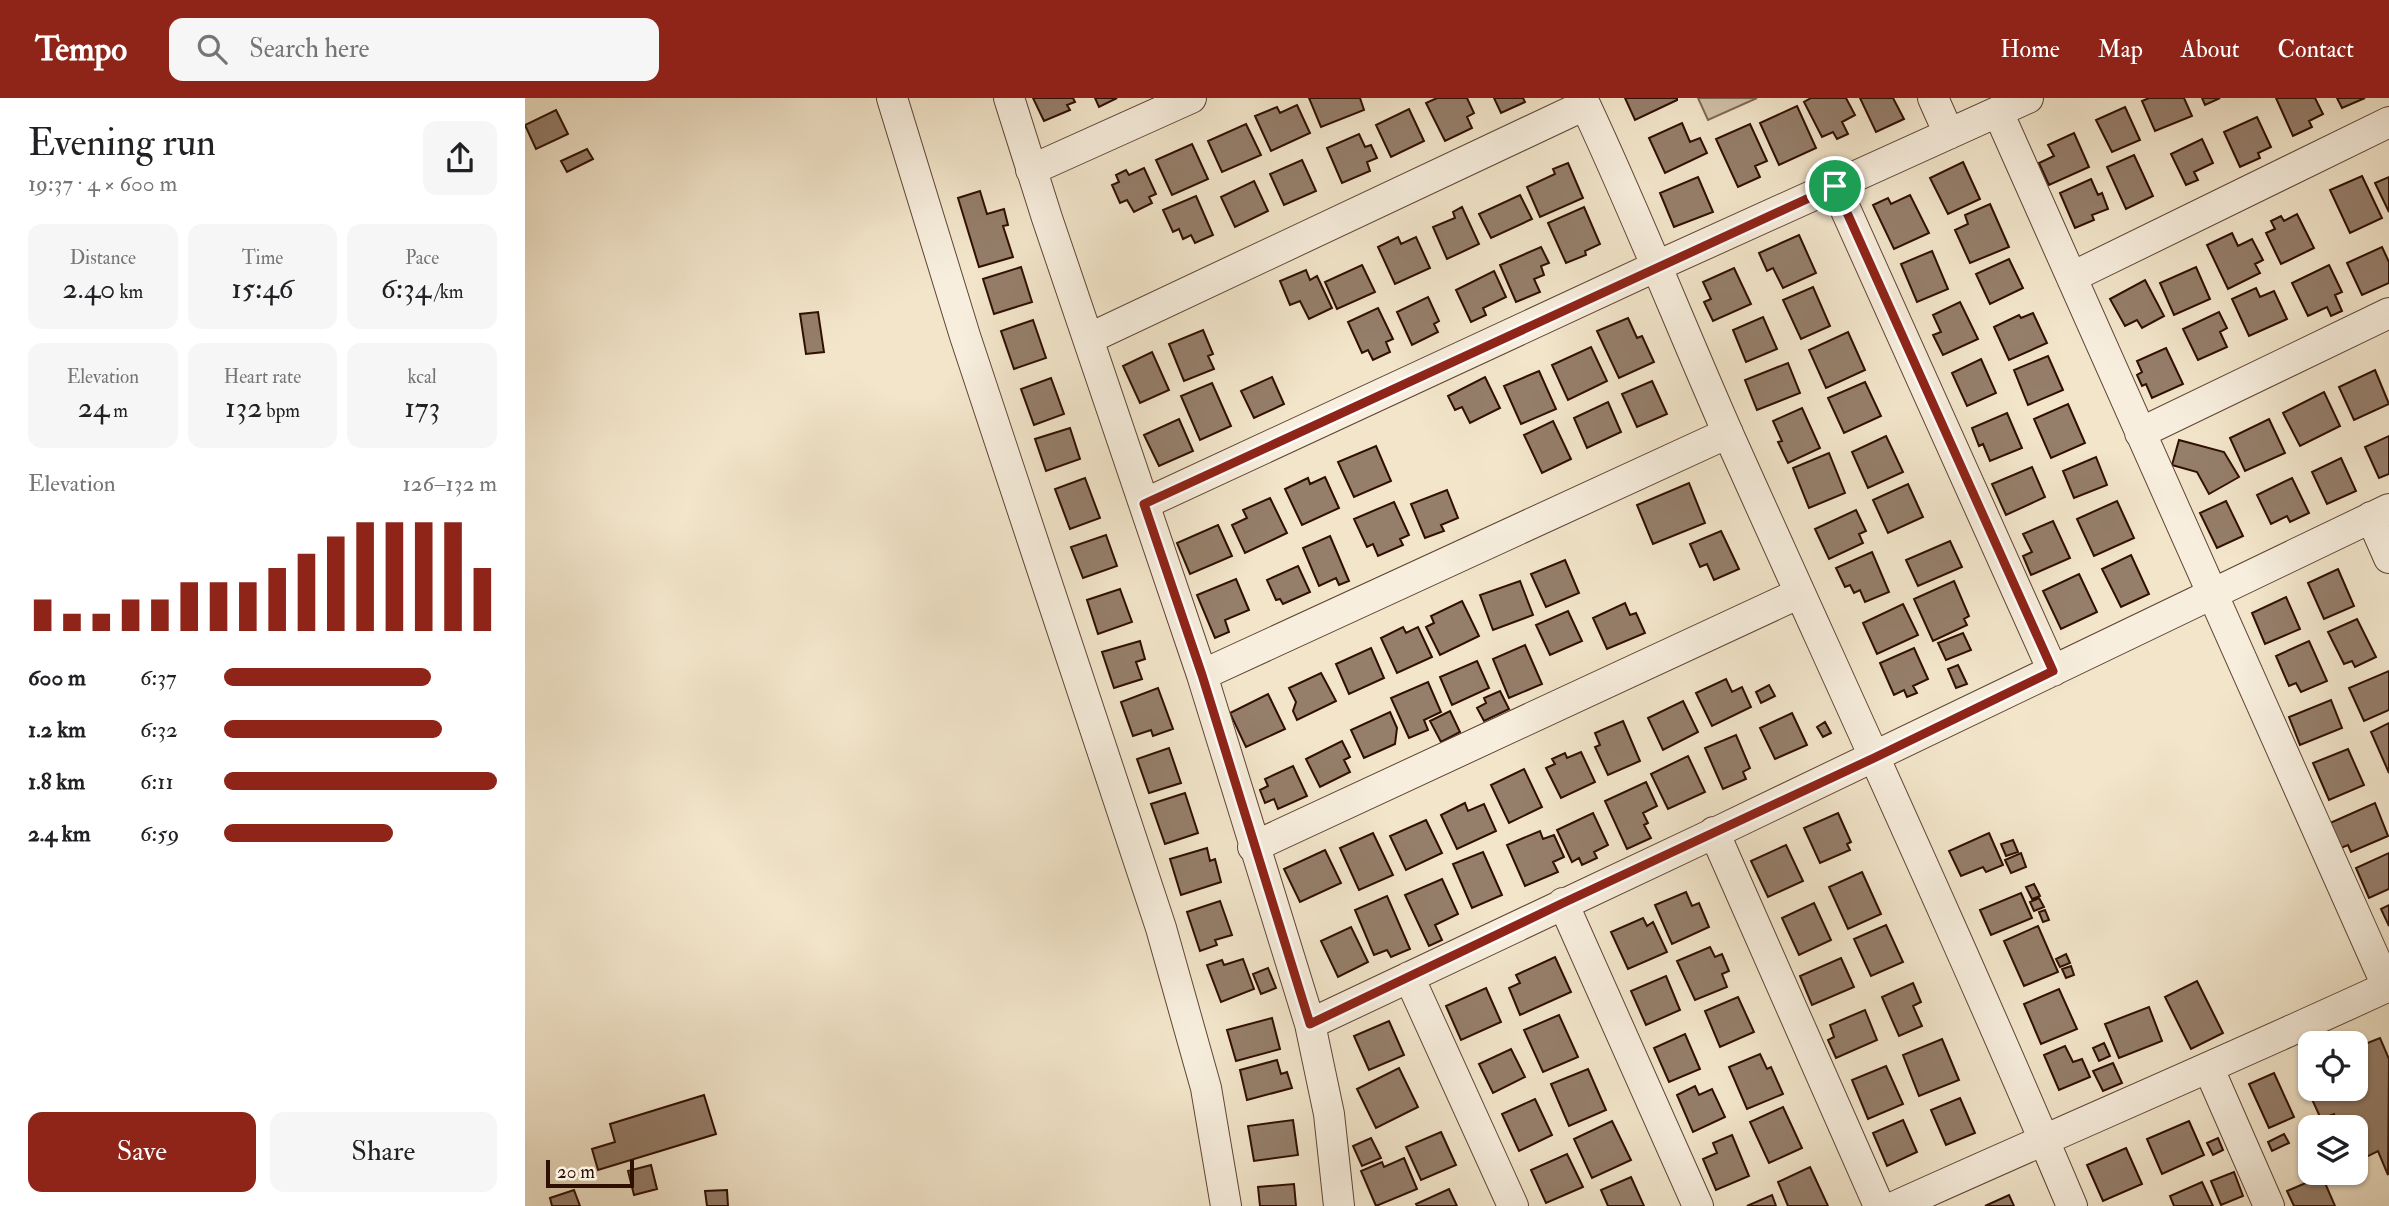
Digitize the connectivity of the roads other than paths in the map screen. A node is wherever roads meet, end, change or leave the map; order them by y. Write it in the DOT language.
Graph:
graph roads {
  1 [pos="892,98"];
  2 [pos="1009,98"];
  3 [pos="1191,98"];
  4 [pos="1933,98"];
  5 [pos="2028,98"];
  6 [pos="1584,102"];
  7 [pos="1998,113"];
  8 [pos="2389,122"];
  9 [pos="1949,134"];
  10 [pos="1031,170"];
  11 [pos="1835,186"];
  12 [pos="1657,266"];
  13 [pos="2072,277"];
  14 [pos="2389,313"];
  15 [pos="1088,339"];
  16 [pos="1728,433"];
  17 [pos="2140,433"];
  18 [pos="1144,504"];
  19 [pos="2380,513"];
  20 [pos="2389,558"];
  21 [pos="1800,593"];
  22 [pos="2212,594"];
  23 [pos="2053,671"];
  24 [pos="1202,675"];
  25 [pos="1874,758"];
  26 [pos="1714,832"];
  27 [pos="1253,847"];
  28 [pos="1563,903"];
  29 [pos="1409,977"];
  30 [pos="2388,986"];
  31 [pos="1310,1024"];
  32 [pos="2209,1069"];
  33 [pos="2043,1139"];
  34 [pos="1226,1206"];
  35 [pos="1339,1206"];
  36 [pos="1513,1206"];
  37 [pos="1698,1206"];
  38 [pos="1879,1206"];
  39 [pos="1896,1206"];
  40 [pos="2072,1206"];
  41 [pos="2269,1206"];
  1 -- 34 [label="street"];
  2 -- 10 [label="street"];
  3 -- 10 [label="street"];
  4 -- 9 [label="street"];
  5 -- 7 [label="street"];
  6 -- 12 [label="street"];
  6 -- 15 [label="street"];
  7 -- 9 [label="street"];
  7 -- 13 [label="street"];
  8 -- 13 [label="street"];
  9 -- 11 [label="street"];
  10 -- 15 [label="street"];
  11 -- 12 [label="street"];
  11 -- 23 [label="street"];
  12 -- 16 [label="street"];
  12 -- 18 [label="street"];
  13 -- 17 [label="street"];
  14 -- 17 [label="street"];
  15 -- 18 [label="street"];
  16 -- 21 [label="street"];
  16 -- 24 [label="street"];
  17 -- 22 [label="street"];
  18 -- 24 [label="street"];
  19 -- 20 [label="street"];
  19 -- 22 [label="street"];
  21 -- 25 [label="street"];
  21 -- 27 [label="street"];
  22 -- 23 [label="street"];
  22 -- 30 [label="street"];
  23 -- 25 [label="street"];
  24 -- 27 [label="street"];
  25 -- 26 [label="street"];
  25 -- 33 [label="street"];
  26 -- 28 [label="street"];
  26 -- 38 [label="street"];
  27 -- 31 [label="street"];
  28 -- 29 [label="street"];
  28 -- 37 [label="street"];
  29 -- 31 [label="street"];
  29 -- 36 [label="street"];
  30 -- 32 [label="street"];
  31 -- 35 [label="street"];
  32 -- 33 [label="street"];
  32 -- 41 [label="street"];
  33 -- 39 [label="street"];
  33 -- 40 [label="street"];
}
